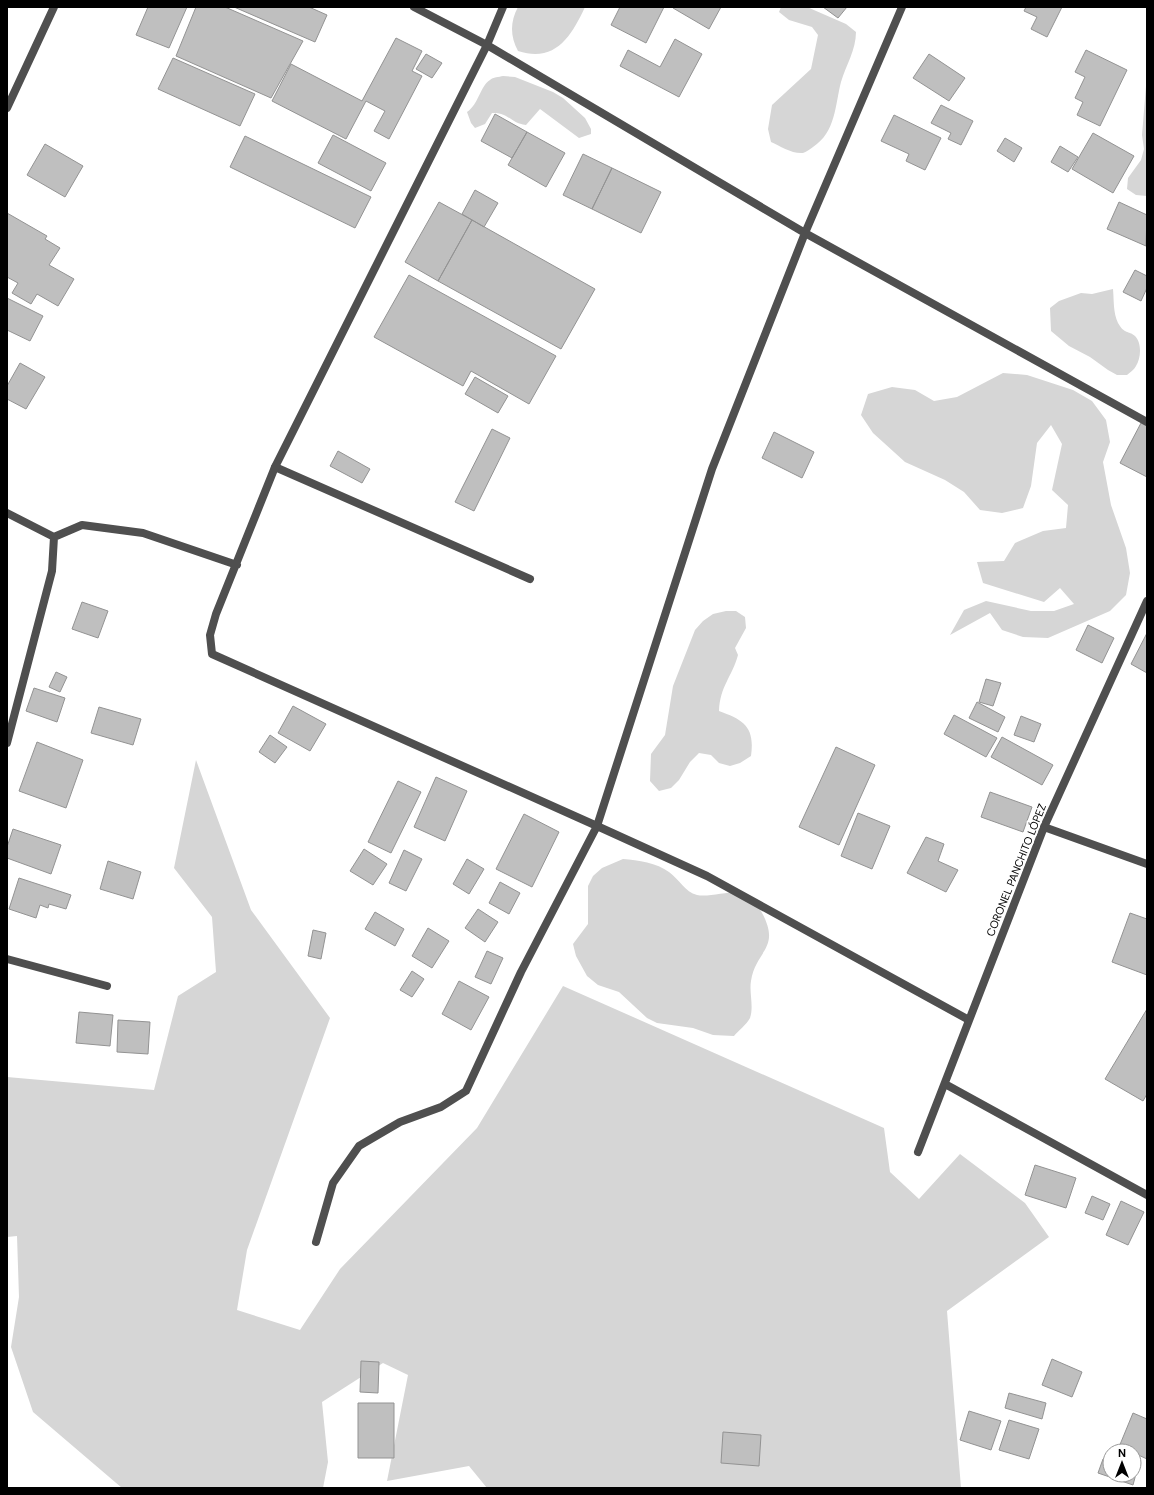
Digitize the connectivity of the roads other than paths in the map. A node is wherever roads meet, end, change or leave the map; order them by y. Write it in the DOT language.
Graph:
graph roads {
  1 [pos="54,7"];
  2 [pos="414,7"];
  3 [pos="503,7"];
  4 [pos="902,7"];
  5 [pos="488,45"];
  6 [pos="7,108"];
  7 [pos="805,233"];
  8 [pos="1147,422"];
  9 [pos="275,467"];
  10 [pos="7,513"];
  11 [pos="54,537"];
  12 [pos="237,565"];
  13 [pos="530,579"];
  14 [pos="1147,601"];
  15 [pos="7,743"];
  16 [pos="598,826"];
  17 [pos="1044,827"];
  18 [pos="1147,864"];
  19 [pos="7,959"];
  20 [pos="107,986"];
  21 [pos="969,1020"];
  22 [pos="945,1084"];
  23 [pos="918,1152"];
  24 [pos="1147,1195"];
  25 [pos="316,1242"];
  1 -- 6 [label="street"];
  2 -- 5 [label="street"];
  3 -- 5 [label="street"];
  4 -- 7 [label="street"];
  5 -- 7 [label="street"];
  5 -- 9 [label="street"];
  7 -- 8 [label="street"];
  7 -- 16 [label="street"];
  9 -- 12 [label="street"];
  9 -- 13 [label="street"];
  10 -- 11 [label="street"];
  11 -- 12 [label="street"];
  11 -- 15 [label="street"];
  12 -- 16 [label="street"];
  14 -- 17 [label="street, CORONEL PANCHITO LÓPEZ"];
  16 -- 21 [label="street"];
  16 -- 25 [label="street"];
  17 -- 18 [label="street"];
  17 -- 21 [label="street, CORONEL PANCHITO LÓPEZ"];
  19 -- 20 [label="street"];
  21 -- 22 [label="street, CORONEL PANCHITO LÓPEZ"];
  22 -- 23 [label="street, CORONEL PANCHITO LÓPEZ"];
  22 -- 24 [label="street"];
}
